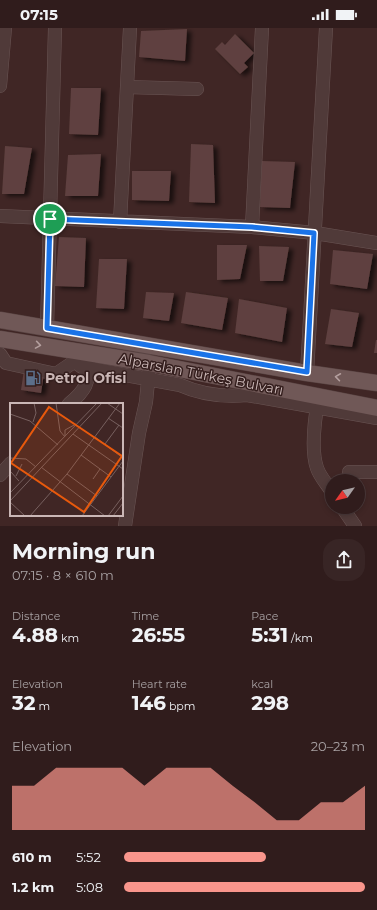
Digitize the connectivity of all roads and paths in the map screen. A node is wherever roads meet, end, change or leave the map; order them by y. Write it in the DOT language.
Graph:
graph roads {
  1 [pos="5,28"];
  2 [pos="55,28"];
  3 [pos="130,28"];
  4 [pos="262,28"];
  5 [pos="326,28"];
  6 [pos="0,86"];
  7 [pos="127,87"];
  8 [pos="197,89"];
  9 [pos="0,216"];
  10 [pos="50,219"];
  11 [pos="120,222"];
  12 [pos="252,227"];
  13 [pos="314,233"];
  14 [pos="377,243"];
  15 [pos="0,320"];
  16 [pos="47,328"];
  17 [pos="0,338"];
  18 [pos="0,354"];
  19 [pos="85,359"];
  20 [pos="149,371"];
  21 [pos="307,372"];
  22 [pos="377,383"];
  23 [pos="318,402"];
  24 [pos="70,403"];
  25 [pos="377,408"];
  26 [pos="377,418"];
  27 [pos="10,464"];
  28 [pos="349,472"];
  29 [pos="377,472"];
  30 [pos="0,475"];
  31 [pos="325,482"];
  32 [pos="347,514"];
  33 [pos="125,526"];
  34 [pos="355,526"];
  1 -- 6 [label="street"];
  2 -- 10 [label="street"];
  3 -- 7 [label="street"];
  4 -- 12 [label="street"];
  5 -- 13 [label="street"];
  7 -- 8 [label="street"];
  7 -- 11 [label="street"];
  9 -- 10 [label="street"];
  10 -- 11 [label="street"];
  10 -- 16 [label="street"];
  11 -- 12 [label="street"];
  12 -- 13 [label="street"];
  13 -- 14 [label="street"];
  13 -- 21 [label="street"];
  15 -- 16 [label="main road, Alparslan Türkeş Bulvarı"];
  16 -- 21 [label="main road, Alparslan Türkeş Bulvarı"];
  17 -- 19 [label="main road, Alparslan Türkeş Bulvarı, one-way"];
  18 -- 19 [label="street"];
  19 -- 20 [label="main road, Alparslan Türkeş Bulvarı"];
  19 -- 24 [label="street"];
  20 -- 23 [label="main road, Alparslan Türkeş Bulvarı"];
  20 -- 33 [label="street"];
  22 -- 21 [label="main road, Alparslan Türkeş Bulvarı, one-way"];
  23 -- 25 [label="main road, Alparslan Türkeş Bulvarı"];
  23 -- 26 [label="street"];
  23 -- 31 [label="street"];
  27 -- 30 [label="street"];
  28 -- 29 [label="street"];
  32 -- 34 [label="street"];
}
